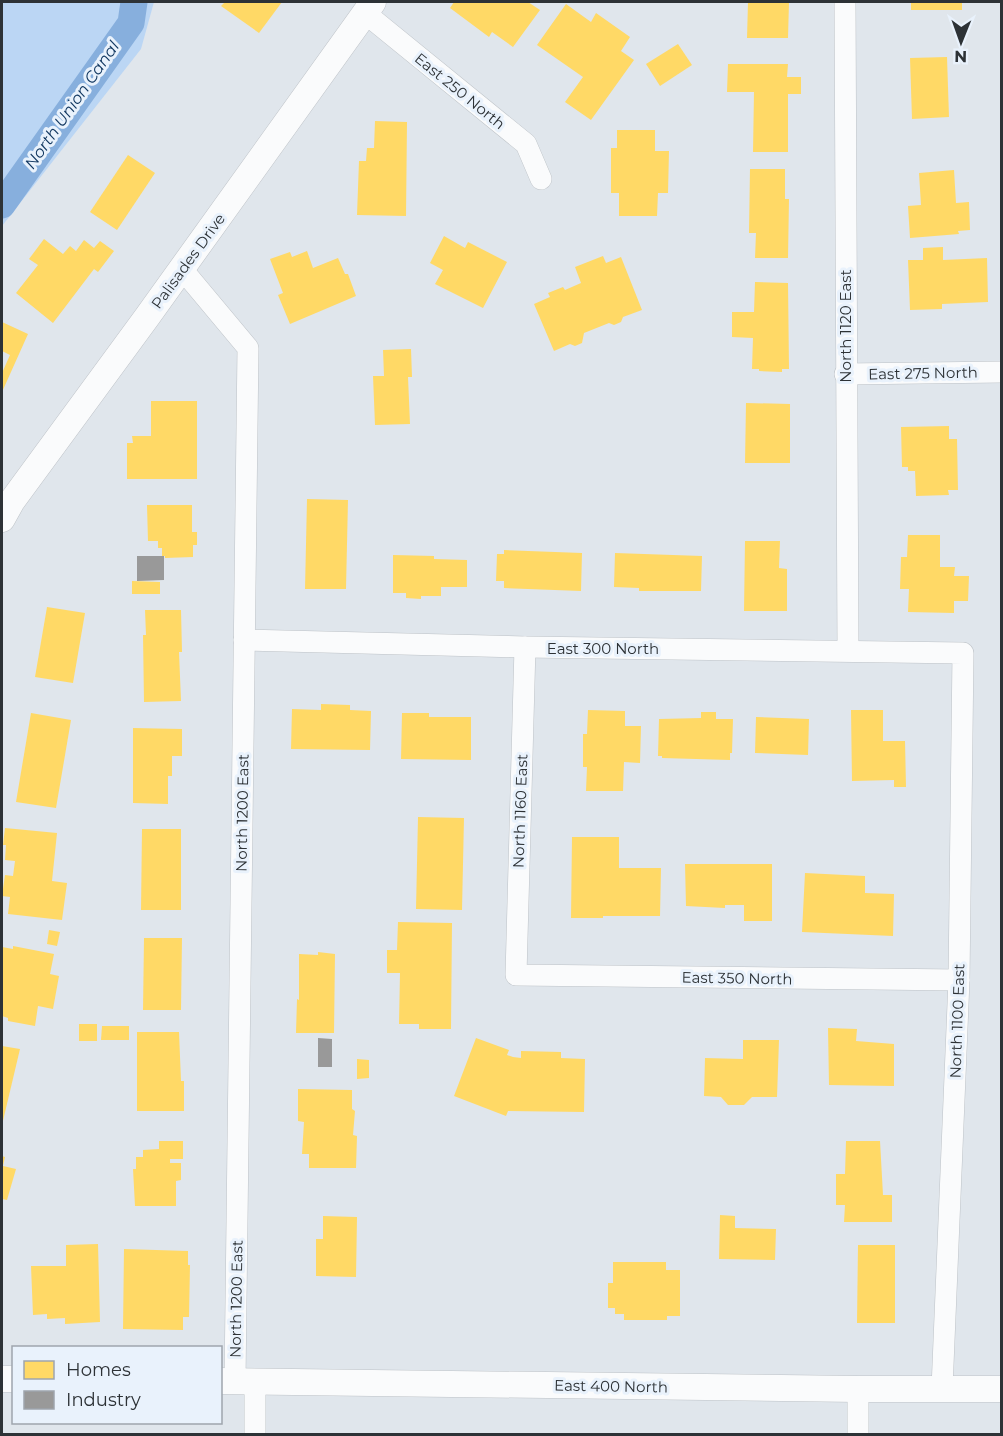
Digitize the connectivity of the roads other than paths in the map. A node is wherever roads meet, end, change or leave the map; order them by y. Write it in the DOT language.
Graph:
graph roads {
  1 [pos="845,2"];
  2 [pos="369,7"];
  3 [pos="541,179"];
  4 [pos="182,269"];
  5 [pos="1002,372"];
  6 [pos="845,374"];
  7 [pos="2,519"];
  8 [pos="244,640"];
  9 [pos="525,647"];
  10 [pos="848,650"];
  11 [pos="963,653"];
  12 [pos="516,975"];
  13 [pos="958,980"];
  14 [pos="237,1381"];
  15 [pos="858,1389"];
  16 [pos="942,1389"];
  17 [pos="1002,1389"];
  18 [pos="255,1434"];
  19 [pos="858,1434"];
  1 -- 6 [label="street, North 1120 East"];
  2 -- 3 [label="street, East 250 North"];
  2 -- 4 [label="street, Palisades Drive"];
  4 -- 7 [label="street, Palisades Drive"];
  4 -- 8 [label="street, North 1200 East"];
  5 -- 6 [label="street, East 275 North"];
  6 -- 10 [label="street, North 1120 East"];
  8 -- 9 [label="street, East 300 North"];
  8 -- 14 [label="street, North 1200 East"];
  9 -- 10 [label="street, East 300 North"];
  9 -- 12 [label="street, North 1160 East"];
  10 -- 11 [label="street, East 300 North"];
  11 -- 13 [label="street, North 1100 East"];
  12 -- 13 [label="street, East 350 North"];
  13 -- 16 [label="street, North 1100 East"];
  14 -- 15 [label="street, East 400 North"];
  14 -- 18 [label="street, North 1200 East"];
  15 -- 16 [label="street, East 400 North"];
  15 -- 19 [label="street"];
  16 -- 17 [label="street, East 400 North"];
}
